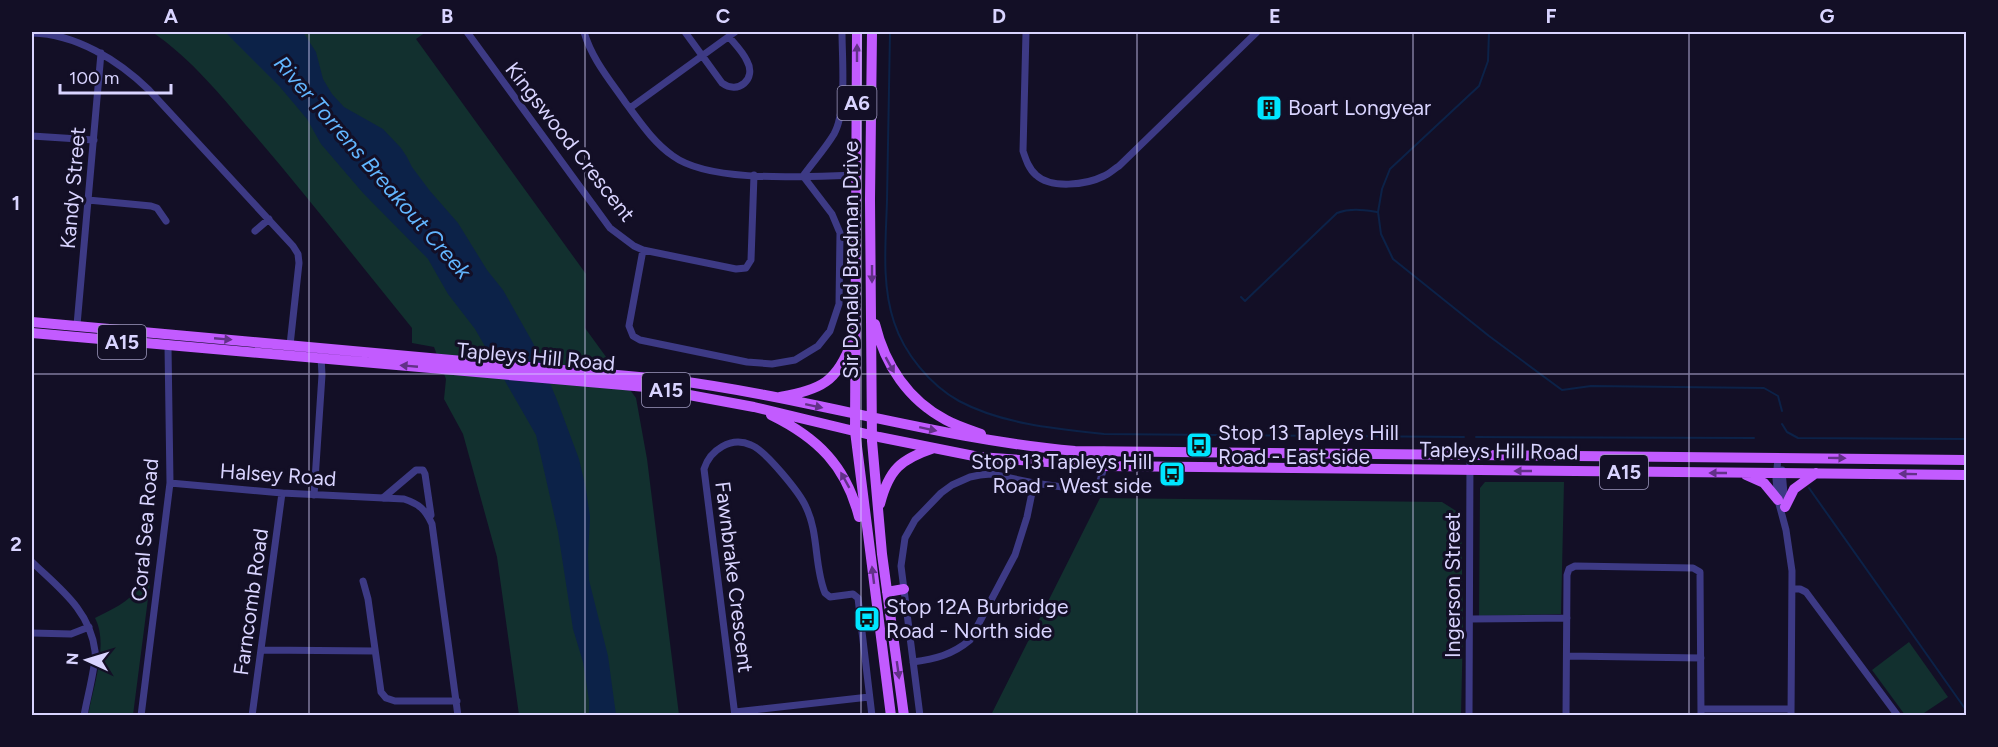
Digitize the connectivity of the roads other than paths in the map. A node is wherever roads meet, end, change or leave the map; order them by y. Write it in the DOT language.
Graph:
graph roads {
  1 [pos="466,32"];
  2 [pos="584,32"];
  3 [pos="685,32"];
  4 [pos="735,32"];
  5 [pos="842,32"];
  6 [pos="857,32"];
  7 [pos="872,32"];
  8 [pos="1026,32"];
  9 [pos="1257,32"];
  10 [pos="32,33"];
  11 [pos="729,37"];
  12 [pos="101,53"];
  13 [pos="702,57"];
  14 [pos="630,108"];
  15 [pos="32,136"];
  16 [pos="94,140"];
  17 [pos="871,161"];
  18 [pos="754,175"];
  19 [pos="857,175"];
  20 [pos="803,176"];
  21 [pos="870,199"];
  22 [pos="88,200"];
  23 [pos="269,219"];
  24 [pos="166,221"];
  25 [pos="255,231"];
  26 [pos="643,250"];
  27 [pos="871,309"];
  28 [pos="32,322"];
  29 [pos="77,325"];
  30 [pos="855,331"];
  31 [pos="32,333"];
  32 [pos="168,334"];
  33 [pos="76,337"];
  34 [pos="168,346"];
  35 [pos="290,350"];
  36 [pos="321,353"];
  37 [pos="364,357"];
  38 [pos="575,375"];
  39 [pos="774,398"];
  40 [pos="754,407"];
  41 [pos="855,414"];
  42 [pos="871,418"];
  43 [pos="855,431"];
  44 [pos="871,435"];
  45 [pos="1003,443"];
  46 [pos="934,448"];
  47 [pos="1104,450"];
  48 [pos="1470,455"];
  49 [pos="1778,458"];
  50 [pos="1966,460"];
  51 [pos="1103,466"];
  52 [pos="1471,471"];
  53 [pos="1742,473"];
  54 [pos="1780,473"];
  55 [pos="1817,473"];
  56 [pos="1966,475"];
  57 [pos="170,483"];
  58 [pos="1034,483"];
  59 [pos="282,493"];
  60 [pos="314,495"];
  61 [pos="383,498"];
  62 [pos="1781,504"];
  63 [pos="878,512"];
  64 [pos="432,524"];
  65 [pos="867,534"];
  66 [pos="32,562"];
  67 [pos="363,581"];
  68 [pos="904,589"];
  69 [pos="1792,589"];
  70 [pos="887,592"];
  71 [pos="1567,618"];
  72 [pos="1470,619"];
  73 [pos="88,627"];
  74 [pos="32,633"];
  75 [pos="261,650"];
  76 [pos="375,651"];
  77 [pos="1567,656"];
  78 [pos="1701,658"];
  79 [pos="914,662"];
  80 [pos="869,697"];
  81 [pos="457,701"];
  82 [pos="1701,712"];
  83 [pos="1791,712"];
  84 [pos="735,714"];
  85 [pos="84,716"];
  86 [pos="141,716"];
  87 [pos="252,716"];
  88 [pos="458,716"];
  89 [pos="872,716"];
  90 [pos="891,716"];
  91 [pos="904,716"];
  92 [pos="920,716"];
  93 [pos="1469,716"];
  94 [pos="1566,716"];
  95 [pos="1898,716"];
  1 -- 26 [label="street, Kingswood Crescent"];
  2 -- 14 [label="street"];
  3 -- 13 [label="street"];
  4 -- 11 [label="street"];
  5 -- 20 [label="street, Sir Donald Bradman Drive"];
  19 -- 6 [label="main road, Sir Donald Bradman Drive / A6, one-way"];
  7 -- 17 [label="main road, Sir Donald Bradman Drive / A6"];
  8 -- 9 [label="street"];
  10 -- 12 [label="street"];
  11 -- 13 [label="street"];
  11 -- 13 [label="street"];
  12 -- 16 [label="street, Kandy Street"];
  12 -- 23 [label="street"];
  13 -- 14 [label="street"];
  14 -- 18 [label="street"];
  15 -- 16 [label="street"];
  16 -- 22 [label="street, Kandy Street"];
  17 -- 19 [label="main road"];
  17 -- 21 [label="main road, Sir Donald Bradman Drive / A6"];
  18 -- 20 [label="street"];
  18 -- 26 [label="street, Kingswood Crescent"];
  19 -- 20 [label="street"];
  19 -- 21 [label="main road"];
  19 -- 30 [label="main road, Sir Donald Bradman Drive / A6"];
  20 -- 26 [label="street"];
  21 -- 27 [label="main road, Sir Donald Bradman Drive / A6, one-way"];
  22 -- 24 [label="street"];
  22 -- 29 [label="street, Kandy Street"];
  23 -- 25 [label="street"];
  23 -- 35 [label="street"];
  27 -- 42 [label="main road, Sir Donald Bradman Drive / A6"];
  27 -- 45 [label="main road, one-way"];
  28 -- 29 [label="main road, Tapleys Hill Road / A15"];
  29 -- 32 [label="main road, Tapleys Hill Road / A15"];
  29 -- 33 [label="main road"];
  30 -- 39 [label="main road"];
  30 -- 41 [label="main road, Sir Donald Bradman Drive / A6"];
  31 -- 33 [label="main road, Tapleys Hill Road / A15"];
  32 -- 34 [label="main road"];
  32 -- 35 [label="main road, Tapleys Hill Road / A15, one-way"];
  33 -- 34 [label="main road, Tapleys Hill Road / A15"];
  34 -- 35 [label="main road, Tapleys Hill Road / A15"];
  34 -- 57 [label="street, Coral Sea Road"];
  35 -- 36 [label="main road, Tapleys Hill Road / A15"];
  36 -- 37 [label="main road, Tapleys Hill Road / A15"];
  36 -- 60 [label="street"];
  37 -- 38 [label="main road, Tapleys Hill Road / A15"];
  38 -- 37 [label="main road, Tapleys Hill Road / A15, one-way"];
  38 -- 39 [label="main road, Tapleys Hill Road / A15"];
  38 -- 40 [label="main road, Tapleys Hill Road / A15"];
  39 -- 41 [label="main road, Tapleys Hill Road / A15, one-way"];
  40 -- 43 [label="main road, Tapleys Hill Road / A15"];
  65 -- 40 [label="main road, one-way"];
  41 -- 42 [label="main road, Tapleys Hill Road / A15"];
  41 -- 43 [label="main road, A6"];
  42 -- 44 [label="main road, A6"];
  42 -- 45 [label="main road, Tapleys Hill Road / A15, one-way"];
  43 -- 44 [label="main road, Tapleys Hill Road / A15"];
  43 -- 65 [label="main road, A6"];
  44 -- 46 [label="main road, Tapleys Hill Road / A15"];
  44 -- 63 [label="main road, A6"];
  45 -- 47 [label="main road, Tapleys Hill Road / A15"];
  46 -- 51 [label="main road, Tapleys Hill Road / A15"];
  46 -- 63 [label="main road"];
  47 -- 48 [label="main road, Tapleys Hill Road / A15"];
  47 -- 51 [label="street"];
  48 -- 49 [label="main road, Tapleys Hill Road / A15"];
  48 -- 52 [label="street, Ingerson Street"];
  49 -- 50 [label="main road, Tapleys Hill Road / A15, one-way"];
  49 -- 54 [label="street"];
  51 -- 52 [label="main road, Tapleys Hill Road / A15"];
  51 -- 58 [label="street"];
  53 -- 52 [label="main road, Tapleys Hill Road / A15, one-way"];
  52 -- 72 [label="street, Ingerson Street"];
  53 -- 54 [label="main road, Tapleys Hill Road / A15"];
  53 -- 62 [label="main road"];
  54 -- 55 [label="main road, Tapleys Hill Road / A15"];
  54 -- 62 [label="street"];
  56 -- 55 [label="main road, Tapleys Hill Road / A15, one-way"];
  55 -- 62 [label="main road"];
  57 -- 59 [label="street, Halsey Road"];
  57 -- 86 [label="street, Coral Sea Road"];
  58 -- 68 [label="street"];
  58 -- 79 [label="street"];
  59 -- 60 [label="street, Halsey Road"];
  59 -- 75 [label="street, Farncomb Road"];
  60 -- 61 [label="street, Halsey Road"];
  61 -- 64 [label="street, Halsey Road"];
  61 -- 64 [label="street"];
  62 -- 69 [label="street"];
  63 -- 70 [label="main road, A6"];
  64 -- 81 [label="street"];
  90 -- 65 [label="main road, A6, one-way"];
  66 -- 73 [label="street"];
  67 -- 76 [label="street"];
  68 -- 70 [label="main road"];
  68 -- 79 [label="street"];
  69 -- 83 [label="street"];
  69 -- 95 [label="street"];
  70 -- 91 [label="main road, A6, one-way"];
  71 -- 72 [label="street"];
  71 -- 77 [label="street"];
  71 -- 78 [label="street"];
  72 -- 93 [label="street, Ingerson Street"];
  73 -- 74 [label="street"];
  73 -- 85 [label="street"];
  75 -- 76 [label="street"];
  75 -- 87 [label="street, Farncomb Road"];
  76 -- 81 [label="street"];
  77 -- 78 [label="street"];
  77 -- 94 [label="street"];
  78 -- 82 [label="street"];
  79 -- 92 [label="street"];
  80 -- 84 [label="street"];
  80 -- 84 [label="street, Fawnbrake Crescent"];
  80 -- 89 [label="street, Fawnbrake Crescent"];
  81 -- 88 [label="street"];
  82 -- 83 [label="street"];
}
